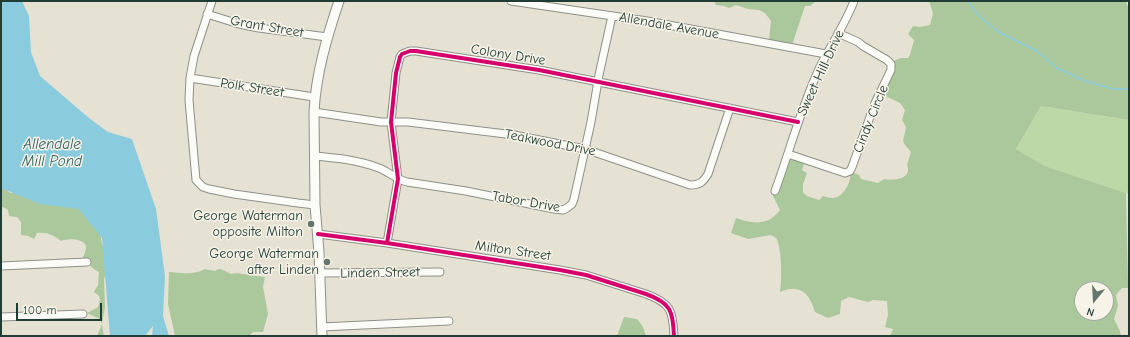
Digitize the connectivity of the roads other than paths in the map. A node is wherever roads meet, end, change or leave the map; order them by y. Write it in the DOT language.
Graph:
graph roads {
  1 [pos="212,1"];
  2 [pos="339,1"];
  3 [pos="511,1"];
  4 [pos="854,1"];
  5 [pos="207,14"];
  6 [pos="612,16"];
  7 [pos="838,33"];
  8 [pos="327,37"];
  9 [pos="826,54"];
  10 [pos="190,78"];
  11 [pos="598,82"];
  12 [pos="314,97"];
  13 [pos="730,108"];
  14 [pos="314,112"];
  15 [pos="391,122"];
  16 [pos="798,122"];
  17 [pos="585,149"];
  18 [pos="788,154"];
  19 [pos="315,156"];
  20 [pos="398,179"];
  21 [pos="775,191"];
  22 [pos="316,204"];
  23 [pos="318,234"];
  24 [pos="387,243"];
  25 [pos="86,262"];
  26 [pos="1,266"];
  27 [pos="440,272"];
  28 [pos="320,273"];
  29 [pos="83,314"];
  30 [pos="1,317"];
  31 [pos="449,321"];
  32 [pos="321,331"];
  33 [pos="674,336"];
  1 -- 5 [label="street"];
  2 -- 8 [label="main road"];
  3 -- 6 [label="street, Allendale Avenue"];
  4 -- 7 [label="street, Sweet Hill Drive"];
  5 -- 8 [label="street, Grant Street"];
  5 -- 10 [label="street"];
  6 -- 9 [label="street, Allendale Avenue"];
  6 -- 11 [label="street, Tabor Drive"];
  7 -- 9 [label="street, Sweet Hill Drive"];
  7 -- 18 [label="street, Cindy Circle"];
  8 -- 12 [label="main road"];
  9 -- 16 [label="street, Sweet Hill Drive"];
  10 -- 12 [label="street, Polk Street"];
  10 -- 22 [label="street"];
  11 -- 13 [label="street, Colony Drive"];
  11 -- 15 [label="street, Colony Drive"];
  11 -- 17 [label="street, Tabor Drive"];
  12 -- 14 [label="main road"];
  13 -- 16 [label="street, Colony Drive"];
  13 -- 17 [label="street, Teakwood Drive"];
  14 -- 15 [label="street, Teakwood Drive"];
  14 -- 19 [label="main road"];
  15 -- 17 [label="street, Teakwood Drive"];
  15 -- 20 [label="street, Colony Drive"];
  16 -- 18 [label="street, Sweet Hill Drive"];
  17 -- 20 [label="street, Tabor Drive"];
  18 -- 21 [label="street, Sweet Hill Drive"];
  19 -- 20 [label="street, Tabor Drive"];
  19 -- 22 [label="main road"];
  20 -- 24 [label="street, Colony Drive"];
  22 -- 23 [label="main road"];
  23 -- 24 [label="street, Milton Street"];
  23 -- 28 [label="main road"];
  24 -- 33 [label="street, Milton Street"];
  25 -- 26 [label="street"];
  27 -- 28 [label="street, Linden Street"];
  28 -- 32 [label="main road"];
  29 -- 30 [label="street"];
  31 -- 32 [label="street"];
}
